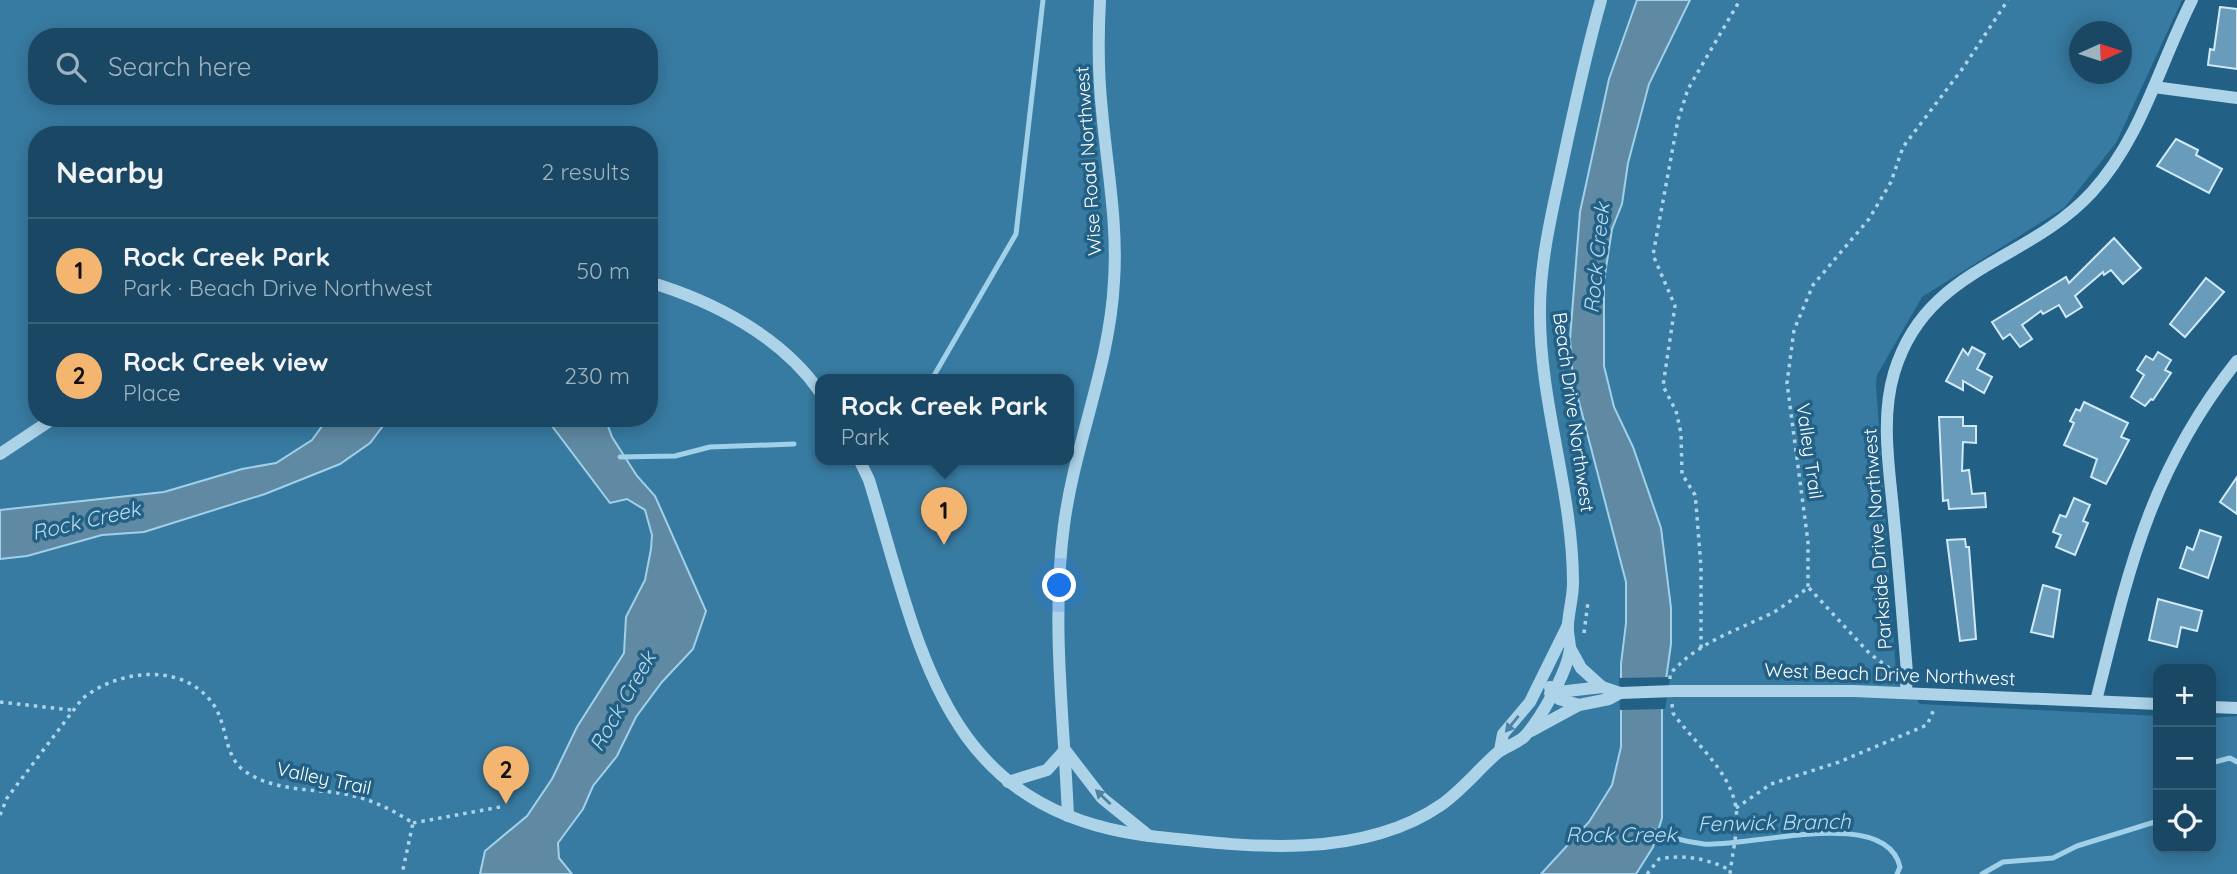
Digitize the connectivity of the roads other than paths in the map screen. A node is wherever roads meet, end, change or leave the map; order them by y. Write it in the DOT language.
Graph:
graph roads {
  1 [pos="1100,0"];
  2 [pos="1601,0"];
  3 [pos="2192,0"];
  4 [pos="2154,87"];
  5 [pos="2237,98"];
  6 [pos="658,285"];
  7 [pos="2237,361"];
  8 [pos="815,384"];
  9 [pos="40,427"];
  10 [pos="0,454"];
  11 [pos="862,465"];
  12 [pos="1568,625"];
  13 [pos="1570,648"];
  14 [pos="1547,669"];
  15 [pos="1602,687"];
  16 [pos="1552,692"];
  17 [pos="1906,692"];
  18 [pos="1620,693"];
  19 [pos="2096,701"];
  20 [pos="1530,702"];
  21 [pos="2153,704"];
  22 [pos="1579,705"];
  23 [pos="2216,707"];
  24 [pos="2237,708"];
  25 [pos="1527,733"];
  26 [pos="1065,750"];
  27 [pos="1500,750"];
  28 [pos="1008,782"];
  29 [pos="1068,816"];
  30 [pos="1150,836"];
  1 -- 26 [label="street, Wise Road Northwest"];
  2 -- 12 [label="street, Beach Drive Northwest"];
  3 -- 4 [label="street, Parkside Drive Northwest"];
  4 -- 5 [label="street"];
  4 -- 17 [label="street, Parkside Drive Northwest"];
  6 -- 8 [label="street"];
  7 -- 19 [label="street"];
  9 -- 10 [label="street"];
  11 -- 28 [label="street, Beach Drive Northwest"];
  12 -- 13 [label="street, Beach Drive Northwest"];
  12 -- 14 [label="street, Beach Drive Northwest"];
  13 -- 15 [label="street"];
  13 -- 16 [label="street, Beach Drive Northwest"];
  14 -- 16 [label="street"];
  14 -- 20 [label="street, Beach Drive Northwest"];
  15 -- 16 [label="street, West Beach Drive Northwest"];
  15 -- 18 [label="street, West Beach Drive Northwest"];
  16 -- 20 [label="street, West Beach Drive Northwest"];
  16 -- 22 [label="street"];
  16 -- 25 [label="street, Beach Drive Northwest"];
  17 -- 18 [label="street, West Beach Drive Northwest, bridge"];
  17 -- 19 [label="street, West Beach Drive Northwest"];
  18 -- 22 [label="street, West Beach Drive Northwest"];
  19 -- 21 [label="street, West Beach Drive Northwest"];
  20 -- 27 [label="street, Beach Drive Northwest, one-way"];
  22 -- 25 [label="street, West Beach Drive Northwest"];
  23 -- 24 [label="street"];
  25 -- 27 [label="street, Beach Drive Northwest"];
  26 -- 28 [label="street"];
  26 -- 29 [label="street, Wise Road Northwest"];
  30 -- 26 [label="street, one-way"];
  27 -- 30 [label="street, Beach Drive Northwest"];
  28 -- 29 [label="street, Beach Drive Northwest"];
  29 -- 30 [label="street, Beach Drive Northwest"];
}
